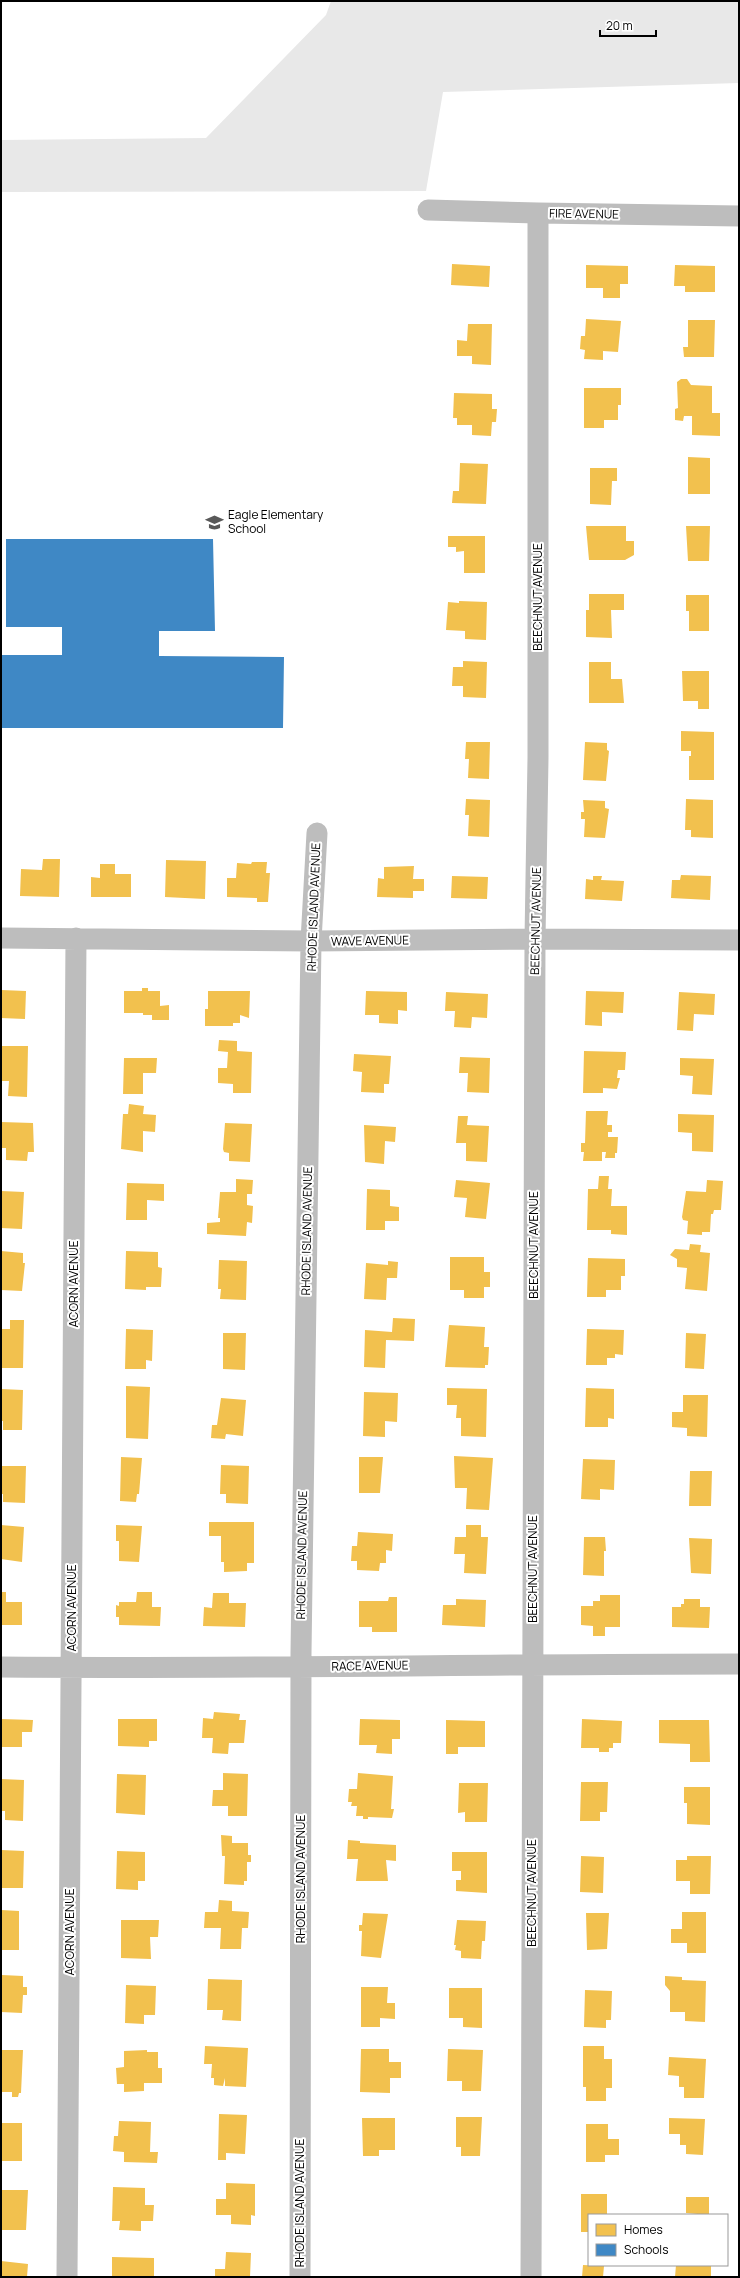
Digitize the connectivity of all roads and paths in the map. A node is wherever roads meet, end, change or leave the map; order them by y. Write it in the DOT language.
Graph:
graph roads {
  1 [pos="428,210"];
  2 [pos="538,213"];
  3 [pos="739,216"];
  4 [pos="317,833"];
  5 [pos="1,938"];
  6 [pos="76,938"];
  7 [pos="535,939"];
  8 [pos="739,940"];
  9 [pos="311,941"];
  10 [pos="533,1664"];
  11 [pos="739,1664"];
  12 [pos="1,1667"];
  13 [pos="301,1667"];
  14 [pos="72,1668"];
  15 [pos="67,2277"];
  16 [pos="300,2277"];
  17 [pos="531,2277"];
  1 -- 2 [label="street, FIRE AVENUE"];
  2 -- 3 [label="street, FIRE AVENUE"];
  2 -- 7 [label="street, BEECHNUT AVENUE"];
  4 -- 9 [label="street, RHODE ISLAND AVENUE"];
  5 -- 6 [label="street, WAVE AVENUE"];
  6 -- 9 [label="street, WAVE AVENUE"];
  6 -- 14 [label="street, ACORN AVENUE"];
  7 -- 8 [label="street, WAVE AVENUE"];
  7 -- 9 [label="street, WAVE AVENUE"];
  7 -- 10 [label="street, BEECHNUT AVENUE"];
  9 -- 13 [label="street, RHODE ISLAND AVENUE"];
  10 -- 11 [label="street, RACE AVENUE"];
  10 -- 13 [label="street, RACE AVENUE"];
  10 -- 17 [label="street, BEECHNUT AVENUE"];
  12 -- 14 [label="street, RACE AVENUE"];
  13 -- 14 [label="street, RACE AVENUE"];
  13 -- 16 [label="street, RHODE ISLAND AVENUE"];
  14 -- 15 [label="street, ACORN AVENUE"];
}
